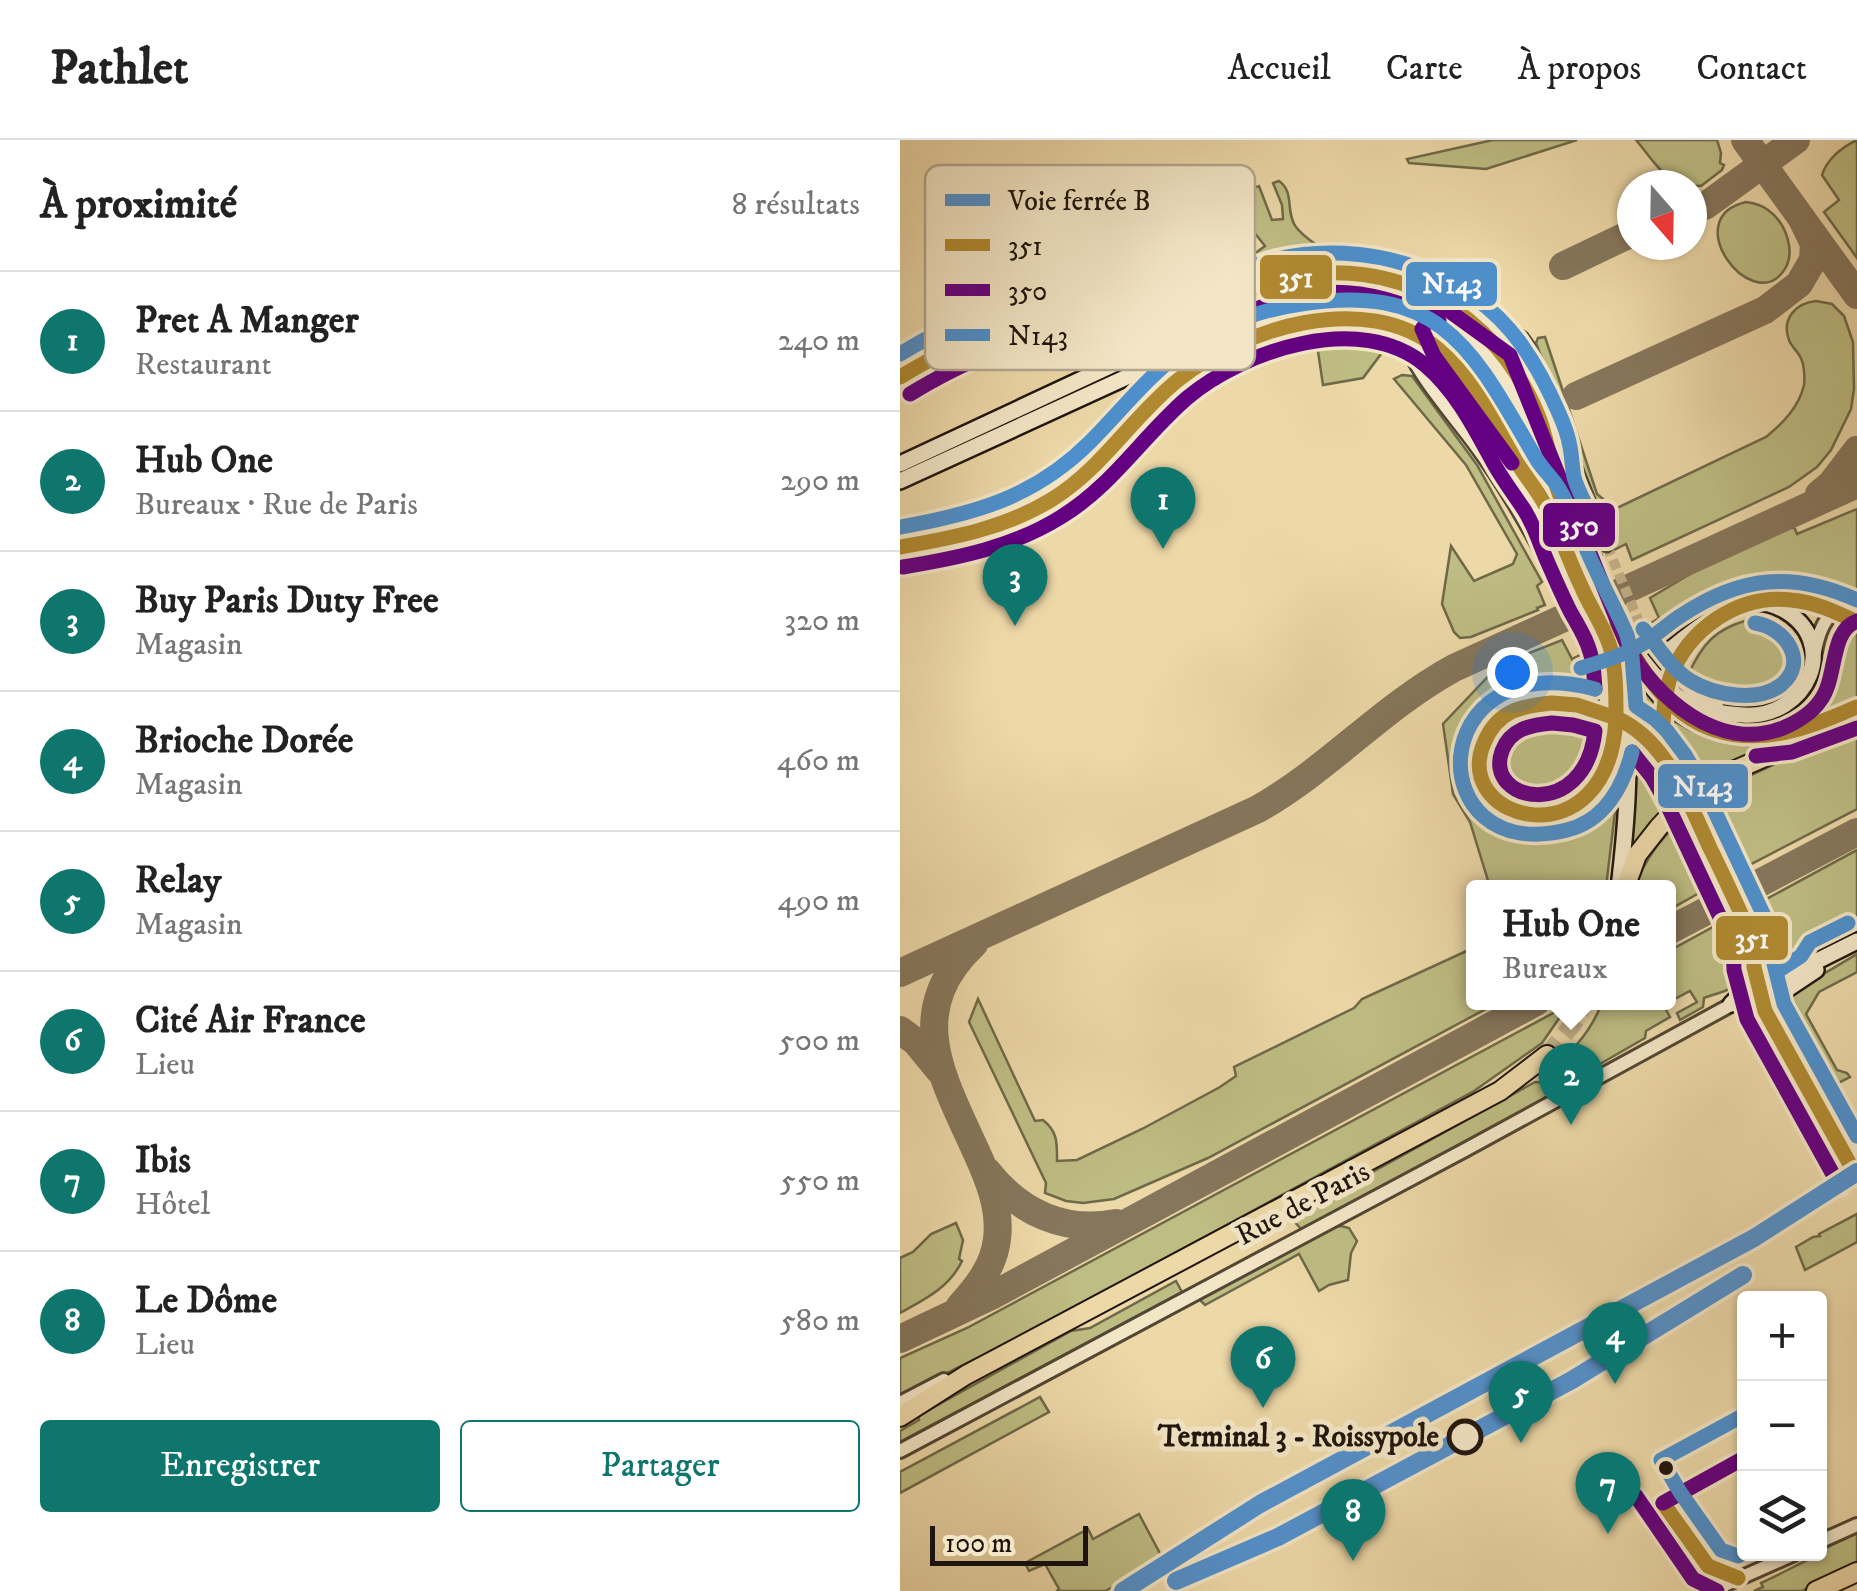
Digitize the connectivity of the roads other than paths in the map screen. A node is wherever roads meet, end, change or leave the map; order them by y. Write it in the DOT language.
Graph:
graph roads {
  1 [pos="1255,302"];
  2 [pos="1255,321"];
  3 [pos="1103,370"];
  4 [pos="1142,370"];
  5 [pos="900,464"];
  6 [pos="900,481"];
  7 [pos="1607,546"];
  8 [pos="1586,552"];
  9 [pos="1569,562"];
  10 [pos="1857,600"];
  11 [pos="1751,602"];
  12 [pos="1834,610"];
  13 [pos="1857,622"];
  14 [pos="1642,629"];
  15 [pos="1617,644"];
  16 [pos="1676,652"];
  17 [pos="1813,664"];
  18 [pos="1588,686"];
  19 [pos="1525,707"];
  20 [pos="1593,707"];
  21 [pos="1857,708"];
  22 [pos="1663,714"];
  23 [pos="1753,716"];
  24 [pos="1857,718"];
  25 [pos="1632,726"];
  26 [pos="1689,791"];
  27 [pos="1571,806"];
  28 [pos="1714,856"];
  29 [pos="1623,880"];
  30 [pos="1626,880"];
  31 [pos="1754,940"];
  32 [pos="1857,942"];
  33 [pos="1817,961"];
  34 [pos="1754,968"];
  35 [pos="1767,997"];
  36 [pos="1732,1004"];
  37 [pos="1547,1055"];
  38 [pos="1857,1148"];
  39 [pos="1857,1177"];
  40 [pos="966,1375"];
  41 [pos="900,1403"];
  42 [pos="900,1417"];
  43 [pos="900,1451"];
  44 [pos="1857,1525"];
  45 [pos="1827,1539"];
  46 [pos="1778,1561"];
  47 [pos="1857,1572"];
  48 [pos="1710,1591"];
  49 [pos="1816,1591"];
  1 -- 8 [label="main road, bridge"];
  2 -- 9 [label="main road, bridge"];
  3 -- 5 [label="main road, bridge"];
  4 -- 6 [label="main road, bridge"];
  7 -- 27 [label="street"];
  10 -- 12 [label="street"];
  11 -- 12 [label="street"];
  11 -- 16 [label="main road"];
  11 -- 17 [label="main road"];
  12 -- 13 [label="street"];
  12 -- 17 [label="street"];
  14 -- 23 [label="street"];
  15 -- 21 [label="main road"];
  15 -- 23 [label="main road"];
  15 -- 27 [label="main road"];
  15 -- 29 [label="main road"];
  17 -- 23 [label="main road"];
  18 -- 19 [label="main road"];
  19 -- 20 [label="main road"];
  19 -- 27 [label="main road"];
  22 -- 26 [label="main road"];
  24 -- 26 [label="main road"];
  25 -- 26 [label="main road"];
  26 -- 28 [label="main road"];
  26 -- 30 [label="main road, bridge"];
  31 -- 33 [label="main road"];
  31 -- 34 [label="main road"];
  31 -- 35 [label="main road"];
  32 -- 33 [label="main road"];
  33 -- 35 [label="main road"];
  34 -- 35 [label="main road"];
  34 -- 36 [label="main road, Rue de Paris"];
  35 -- 36 [label="street, Rue de Paris"];
  35 -- 38 [label="main road"];
  35 -- 39 [label="main road"];
  36 -- 43 [label="street, Rue de Paris"];
  37 -- 40 [label="main road"];
  40 -- 41 [label="street"];
  40 -- 42 [label="main road"];
  44 -- 45 [label="street"];
  46 -- 48 [label="street"];
  47 -- 49 [label="main road"];
}
